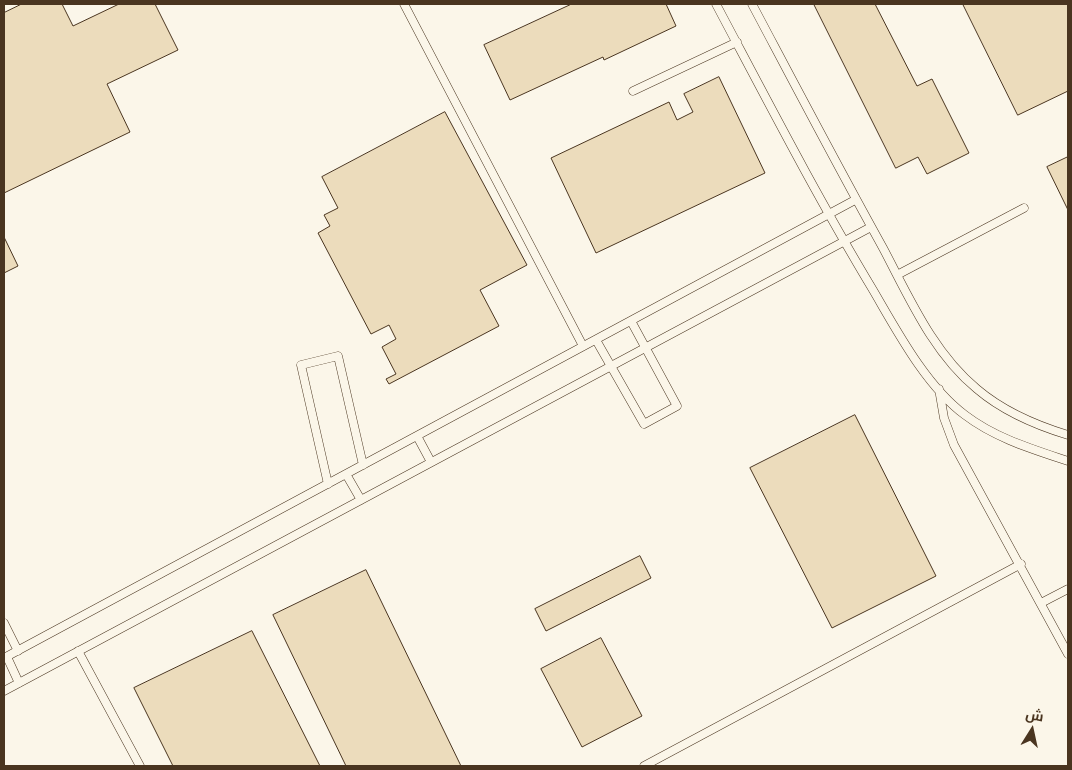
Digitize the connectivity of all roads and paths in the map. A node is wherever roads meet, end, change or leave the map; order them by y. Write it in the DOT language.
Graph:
graph roads {
  1 [pos="404,4"];
  2 [pos="716,4"];
  3 [pos="752,4"];
  4 [pos="736,42"];
  5 [pos="633,91"];
  6 [pos="856,200"];
  7 [pos="1024,208"];
  8 [pos="828,215"];
  9 [pos="871,227"];
  10 [pos="843,242"];
  11 [pos="897,274"];
  12 [pos="631,321"];
  13 [pos="596,340"];
  14 [pos="583,346"];
  15 [pos="645,348"];
  16 [pos="611,366"];
  17 [pos="939,390"];
  18 [pos="1068,435"];
  19 [pos="416,436"];
  20 [pos="1068,461"];
  21 [pos="431,462"];
  22 [pos="363,465"];
  23 [pos="346,474"];
  24 [pos="328,484"];
  25 [pos="360,500"];
  26 [pos="1021,564"];
  27 [pos="1068,589"];
  28 [pos="1042,604"];
  29 [pos="4,623"];
  30 [pos="18,651"];
  31 [pos="78,651"];
  32 [pos="1068,654"];
  33 [pos="5,658"];
  34 [pos="19,683"];
  35 [pos="4,691"];
  36 [pos="140,766"];
  37 [pos="644,766"];
  1 -- 14 [label="lane"];
  2 -- 4 [label="lane"];
  3 -- 6 [label="lane"];
  4 -- 5 [label="lane"];
  4 -- 8 [label="lane"];
  6 -- 8 [label="lane"];
  6 -- 9 [label="lane"];
  7 -- 11 [label="lane"];
  8 -- 10 [label="lane"];
  8 -- 12 [label="lane"];
  9 -- 10 [label="lane"];
  9 -- 11 [label="lane"];
  10 -- 15 [label="lane"];
  10 -- 17 [label="lane"];
  11 -- 18 [label="lane"];
  12 -- 13 [label="lane"];
  12 -- 15 [label="lane"];
  13 -- 14 [label="lane"];
  13 -- 16 [label="lane"];
  14 -- 19 [label="lane"];
  15 -- 16 [label="lane"];
  15 -- 16 [label="lane"];
  16 -- 21 [label="lane"];
  17 -- 20 [label="lane"];
  17 -- 26 [label="lane"];
  19 -- 21 [label="lane"];
  19 -- 22 [label="lane"];
  21 -- 25 [label="lane"];
  22 -- 23 [label="lane"];
  22 -- 24 [label="lane"];
  23 -- 24 [label="lane"];
  23 -- 25 [label="lane"];
  24 -- 30 [label="lane"];
  25 -- 31 [label="lane"];
  26 -- 28 [label="lane"];
  26 -- 37 [label="lane"];
  27 -- 28 [label="lane"];
  28 -- 32 [label="lane"];
  29 -- 30 [label="lane"];
  30 -- 33 [label="lane"];
  31 -- 34 [label="lane"];
  31 -- 36 [label="lane"];
  33 -- 34 [label="lane"];
  34 -- 35 [label="lane"];
}
